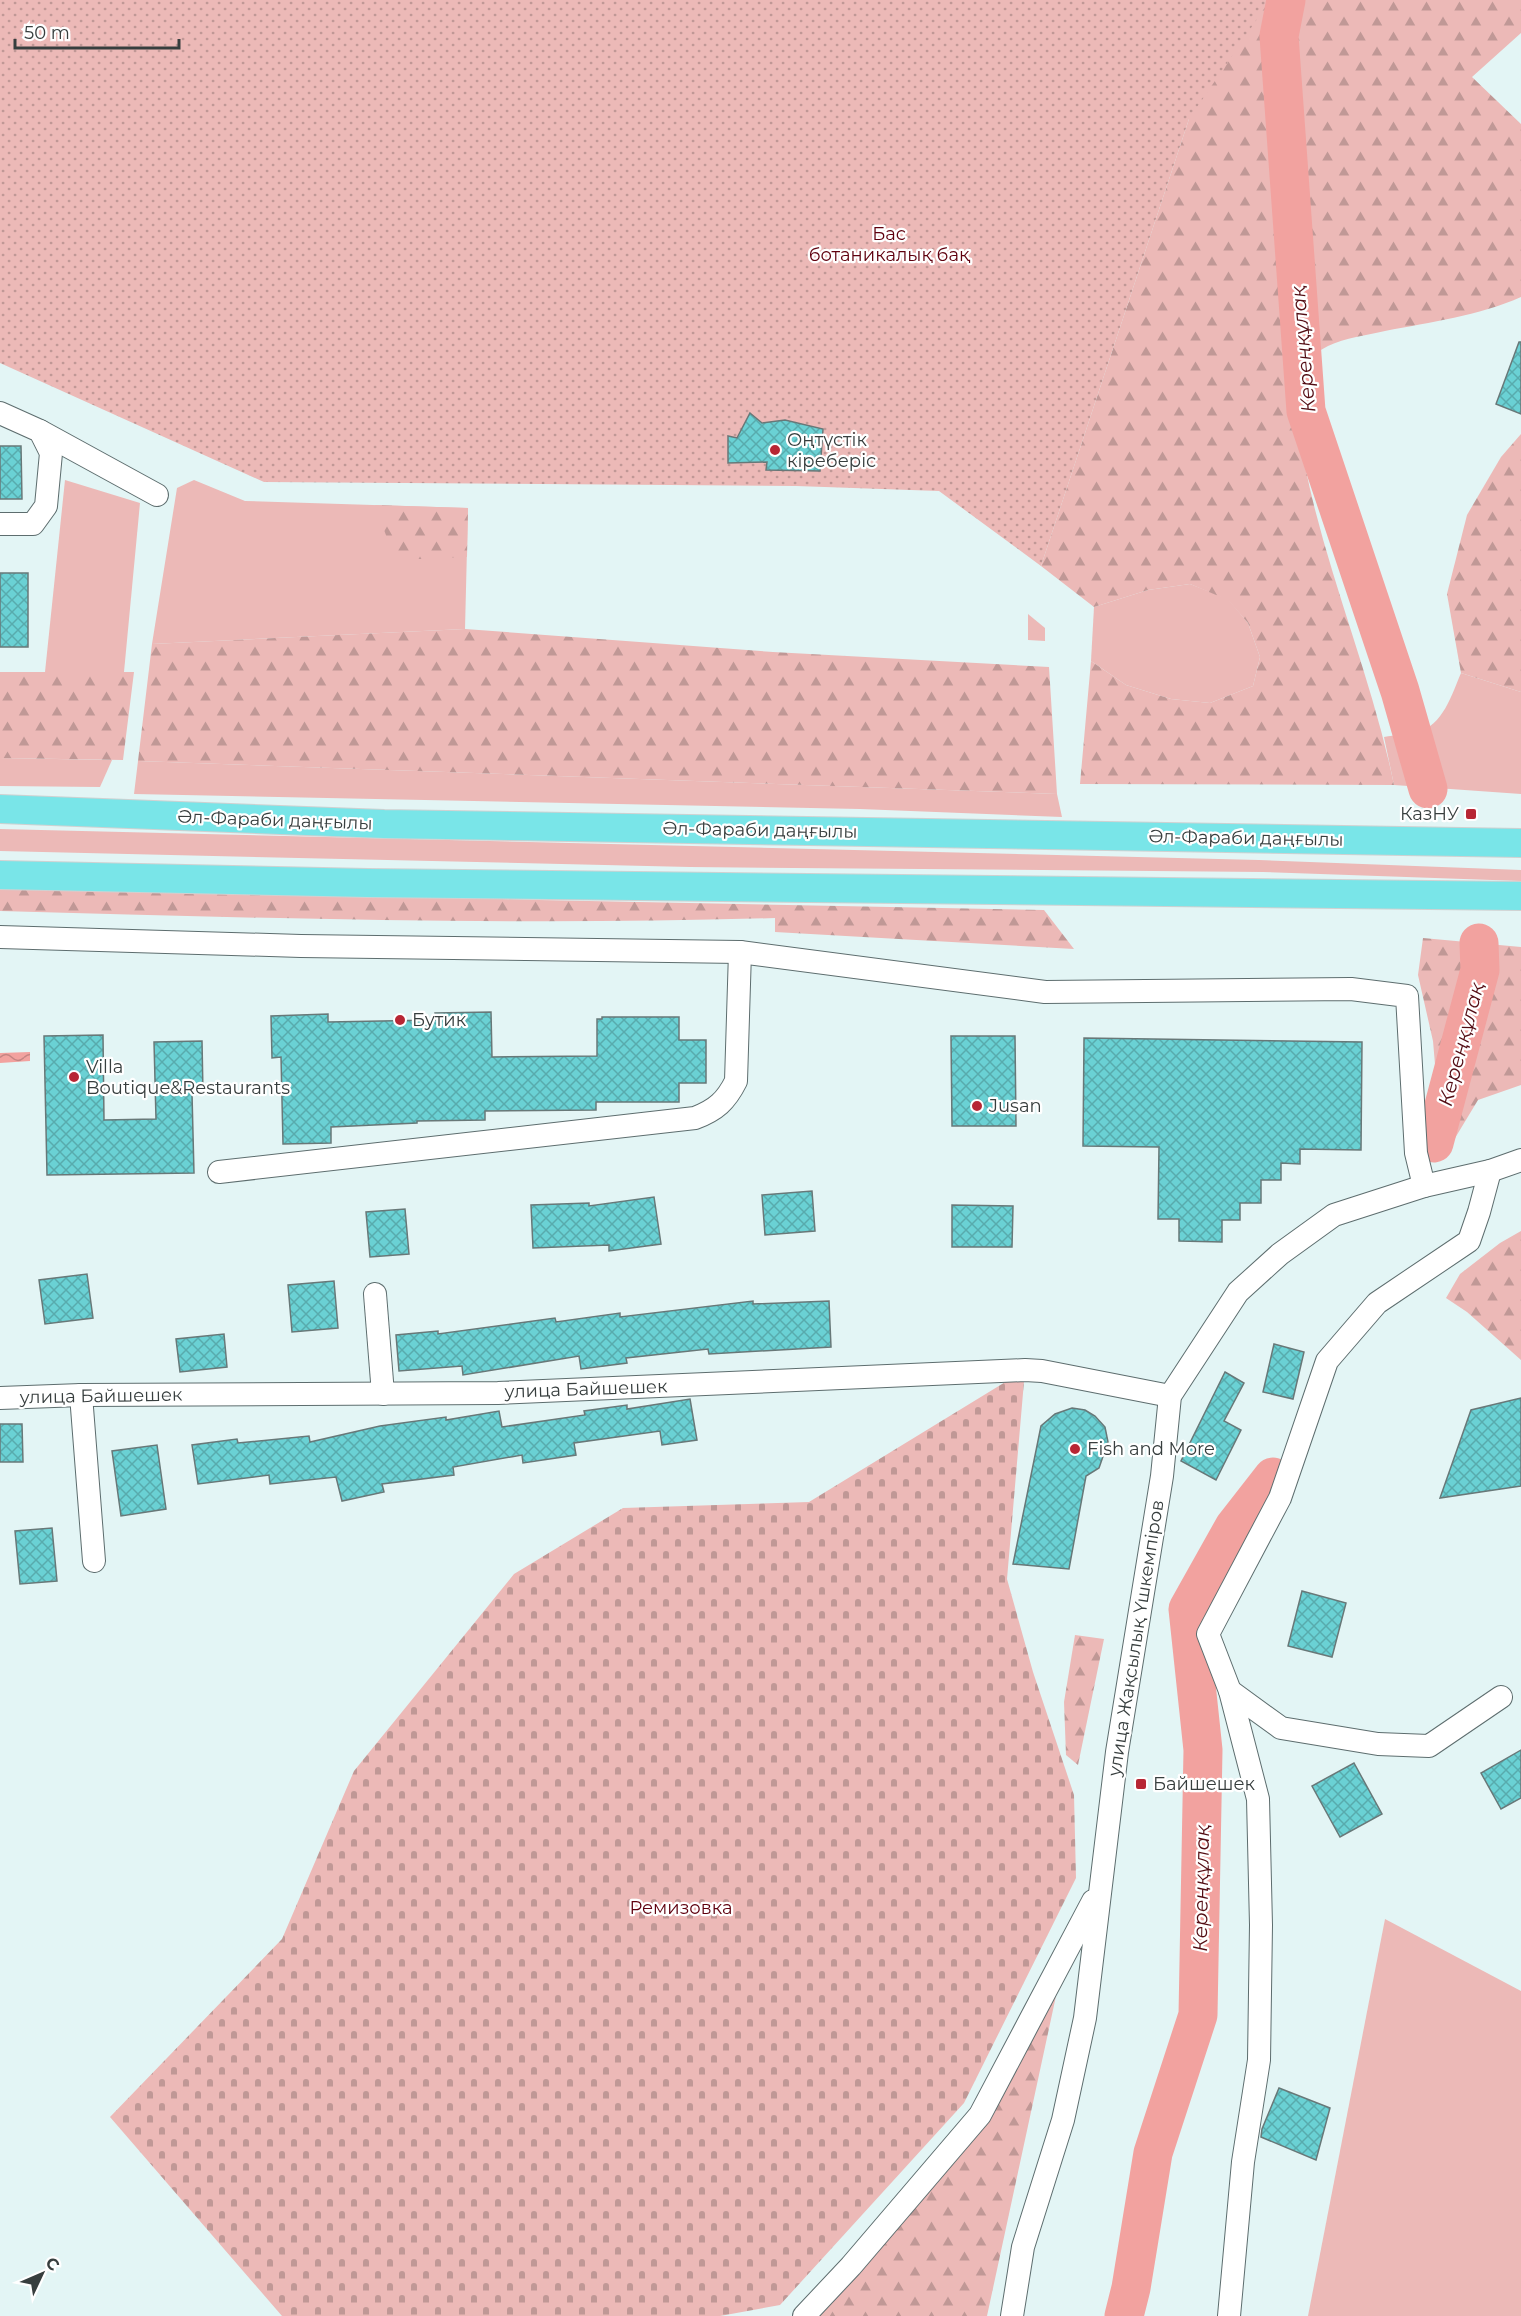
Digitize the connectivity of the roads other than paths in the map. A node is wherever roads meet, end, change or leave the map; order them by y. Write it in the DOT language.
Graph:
graph roads {
  1 [pos="0,413"];
  2 [pos="40,431"];
  3 [pos="157,495"];
  4 [pos="0,524"];
  5 [pos="0,809"];
  6 [pos="1521,843"];
  7 [pos="0,874"];
  8 [pos="1521,896"];
  9 [pos="0,936"];
  10 [pos="740,952"];
  11 [pos="1510,1162"];
  12 [pos="219,1172"];
  13 [pos="1424,1186"];
  14 [pos="375,1294"];
  15 [pos="383,1394"];
  16 [pos="81,1395"];
  17 [pos="1170,1396"];
  18 [pos="0,1398"];
  19 [pos="94,1561"];
  20 [pos="1230,1691"];
  21 [pos="1501,1697"];
  22 [pos="1100,1889"];
  23 [pos="804,2316"];
  24 [pos="1012,2316"];
  25 [pos="1229,2316"];
  1 -- 2 [label="street"];
  2 -- 3 [label="street"];
  2 -- 4 [label="street"];
  5 -- 6 [label="main road, Әл-Фараби даңғылы"];
  7 -- 8 [label="main road"];
  9 -- 10 [label="street"];
  10 -- 12 [label="street"];
  10 -- 13 [label="street"];
  11 -- 13 [label="street, улица Жақсылық Үшкемпіров"];
  11 -- 20 [label="street"];
  13 -- 17 [label="street, улица Жақсылық Үшкемпіров"];
  14 -- 15 [label="street"];
  15 -- 16 [label="street, улица Байшешек"];
  15 -- 17 [label="street, улица Байшешек"];
  16 -- 18 [label="street, улица Байшешек"];
  16 -- 19 [label="street"];
  17 -- 22 [label="street, улица Жақсылық Үшкемпіров"];
  20 -- 21 [label="street"];
  20 -- 25 [label="street"];
  22 -- 23 [label="street"];
  22 -- 24 [label="street, улица Жақсылық Үшкемпіров"];
}
